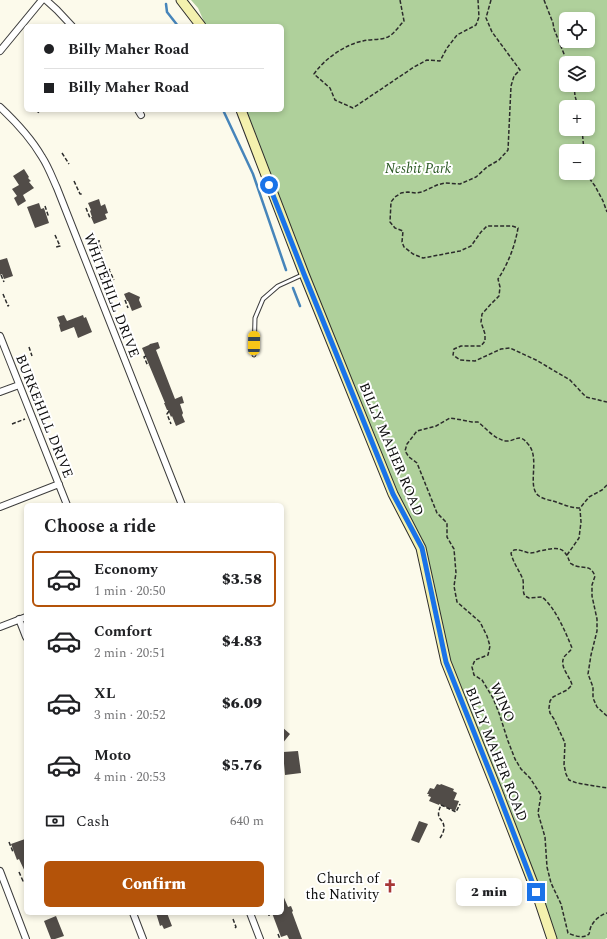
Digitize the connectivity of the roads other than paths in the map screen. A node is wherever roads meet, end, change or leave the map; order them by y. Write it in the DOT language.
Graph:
graph roads {
  1 [pos="42,0"];
  2 [pos="46,0"];
  3 [pos="181,0"];
  4 [pos="70,24"];
  5 [pos="199,24"];
  6 [pos="0,51"];
  7 [pos="0,107"];
  8 [pos="242,112"];
  9 [pos="304,274"];
  10 [pos="0,336"];
  11 [pos="254,355"];
  12 [pos="19,385"];
  13 [pos="0,392"];
  14 [pos="59,484"];
  15 [pos="67,503"];
  16 [pos="181,503"];
  17 [pos="0,507"];
  18 [pos="24,617"];
  19 [pos="19,619"];
  20 [pos="0,627"];
  21 [pos="24,632"];
  22 [pos="0,871"];
  23 [pos="134,915"];
  24 [pos="251,915"];
  25 [pos="26,939"];
  26 [pos="143,939"];
  27 [pos="260,939"];
  28 [pos="552,939"];
  1 -- 6 [label="street"];
  2 -- 4 [label="street"];
  3 -- 5 [label="main road"];
  7 -- 16 [label="street, WHITEHILL DRIVE"];
  8 -- 9 [label="main road, BILLY MAHER ROAD"];
  9 -- 11 [label="lane"];
  9 -- 28 [label="main road, BILLY MAHER ROAD"];
  10 -- 12 [label="street, BURKEHILL DRIVE"];
  12 -- 13 [label="street"];
  12 -- 14 [label="street, BURKEHILL DRIVE"];
  14 -- 15 [label="street, BURKEHILL DRIVE"];
  14 -- 17 [label="street"];
  18 -- 19 [label="street"];
  19 -- 20 [label="street"];
  19 -- 21 [label="street"];
  22 -- 25 [label="street"];
  23 -- 26 [label="street"];
  24 -- 27 [label="street"];
}
